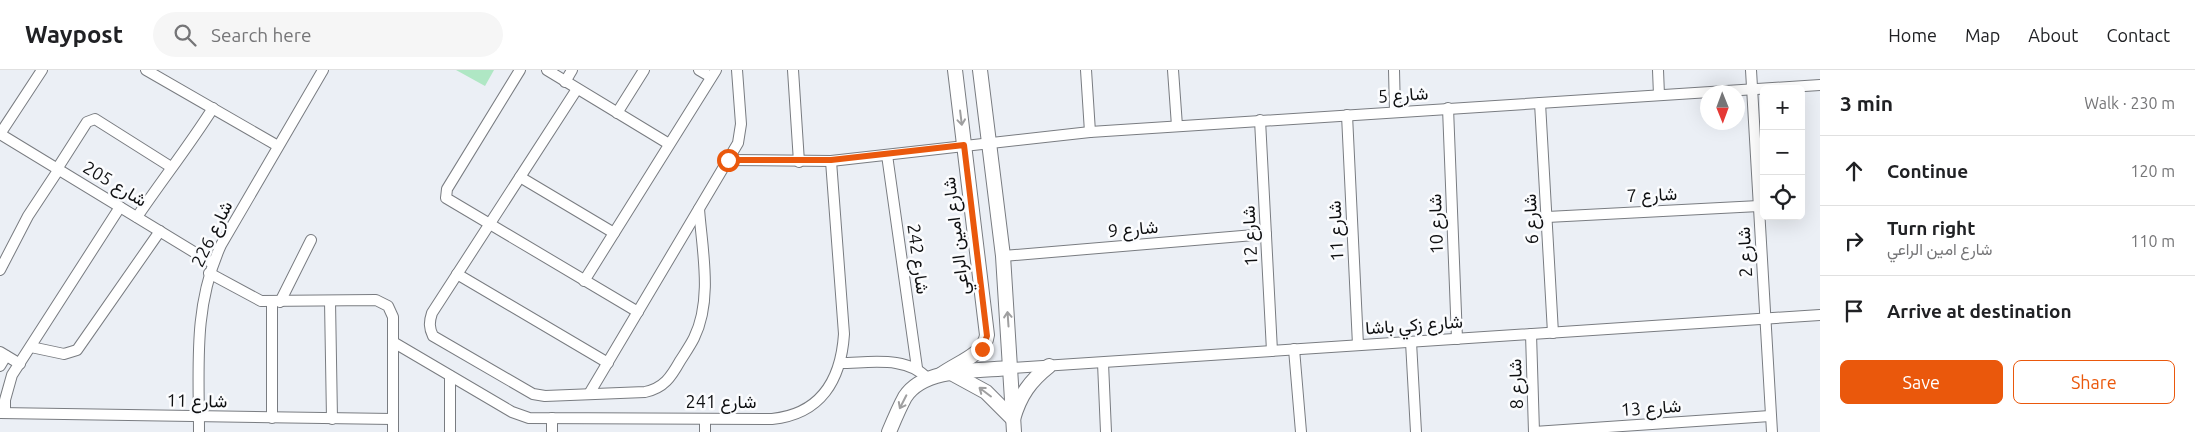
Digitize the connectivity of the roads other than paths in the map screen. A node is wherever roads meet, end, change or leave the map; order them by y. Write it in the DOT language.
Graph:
graph roads {
  1 [pos="42,70"];
  2 [pos="146,70"];
  3 [pos="322,70"];
  4 [pos="520,70"];
  5 [pos="547,70"];
  6 [pos="572,70"];
  7 [pos="644,70"];
  8 [pos="699,70"];
  9 [pos="737,70"];
  10 [pos="793,70"];
  11 [pos="955,70"];
  12 [pos="980,70"];
  13 [pos="1086,70"];
  14 [pos="1173,70"];
  15 [pos="1394,70"];
  16 [pos="1658,70"];
  17 [pos="1751,70"];
  18 [pos="714,73"];
  19 [pos="565,82"];
  20 [pos="1820,85"];
  21 [pos="577,88"];
  22 [pos="1752,89"];
  23 [pos="1659,95"];
  24 [pos="1540,103"];
  25 [pos="213,108"];
  26 [pos="1448,108"];
  27 [pos="1395,112"];
  28 [pos="618,113"];
  29 [pos="1347,115"];
  30 [pos="1260,120"];
  31 [pos="1177,126"];
  32 [pos="1090,132"];
  33 [pos="0,134"];
  34 [pos="990,143"];
  35 [pos="669,144"];
  36 [pos="964,145"];
  37 [pos="278,146"];
  38 [pos="887,155"];
  39 [pos="728,160"];
  40 [pos="831,160"];
  41 [pos="799,162"];
  42 [pos="171,167"];
  43 [pos="58,169"];
  44 [pos="520,177"];
  45 [pos="1758,206"];
  46 [pos="120,207"];
  47 [pos="699,208"];
  48 [pos="137,217"];
  49 [pos="1548,217"];
  50 [pos="489,225"];
  51 [pos="160,231"];
  52 [pos="614,233"];
  53 [pos="1266,234"];
  54 [pos="311,240"];
  55 [pos="1003,256"];
  56 [pos="211,268"];
  57 [pos="0,270"];
  58 [pos="457,274"];
  59 [pos="584,281"];
  60 [pos="330,301"];
  61 [pos="276,302"];
  62 [pos="638,312"];
  63 [pos="1820,315"];
  64 [pos="1765,318"];
  65 [pos="1553,333"];
  66 [pos="1531,334"];
  67 [pos="1457,339"];
  68 [pos="393,342"];
  69 [pos="1411,342"];
  70 [pos="1358,345"];
  71 [pos="31,347"];
  72 [pos="1294,349"];
  73 [pos="1272,351"];
  74 [pos="3,354"];
  75 [pos="608,363"];
  76 [pos="840,363"];
  77 [pos="1102,363"];
  78 [pos="20,364"];
  79 [pos="0,366"];
  80 [pos="1049,366"];
  81 [pos="917,368"];
  82 [pos="1010,368"];
  83 [pos="940,375"];
  84 [pos="450,376"];
  85 [pos="589,394"];
  86 [pos="3,413"];
  87 [pos="1770,416"];
  88 [pos="199,418"];
  89 [pos="272,418"];
  90 [pos="552,418"];
  91 [pos="705,418"];
  92 [pos="332,419"];
  93 [pos="393,419"];
  94 [pos="1014,425"];
  95 [pos="199,432"];
  96 [pos="393,432"];
  97 [pos="450,432"];
  98 [pos="552,432"];
  99 [pos="705,432"];
  100 [pos="889,432"];
  101 [pos="1106,432"];
  102 [pos="1301,432"];
  103 [pos="1416,432"];
  104 [pos="1534,432"];
  105 [pos="1772,432"];
  1 -- 33 [label="street"];
  2 -- 25 [label="street"];
  3 -- 37 [label="street, شارع 226"];
  4 -- 50 [label="street"];
  5 -- 19 [label="street"];
  6 -- 19 [label="street"];
  7 -- 28 [label="street"];
  8 -- 18 [label="street"];
  9 -- 39 [label="street"];
  10 -- 41 [label="street"];
  11 -- 36 [label="street, شارع امين الراعي, one-way"];
  12 -- 34 [label="street"];
  13 -- 32 [label="street"];
  14 -- 31 [label="street"];
  15 -- 27 [label="street"];
  16 -- 23 [label="street"];
  17 -- 22 [label="street, شارع 2"];
  18 -- 35 [label="street"];
  19 -- 21 [label="street"];
  20 -- 22 [label="street, شارع 5"];
  21 -- 28 [label="street"];
  21 -- 44 [label="street"];
  22 -- 23 [label="street, شارع 5"];
  22 -- 45 [label="street, شارع 2"];
  23 -- 24 [label="street, شارع 5"];
  24 -- 26 [label="street, شارع 5"];
  24 -- 49 [label="street, شارع 6"];
  25 -- 37 [label="street"];
  25 -- 42 [label="street"];
  26 -- 27 [label="street, شارع 5"];
  26 -- 67 [label="street, شارع 10"];
  27 -- 29 [label="street, شارع 5"];
  28 -- 35 [label="street"];
  29 -- 30 [label="street, شارع 5"];
  29 -- 70 [label="street, شارع 11"];
  30 -- 31 [label="street, شارع 5"];
  30 -- 53 [label="street, شارع 12"];
  31 -- 32 [label="street, شارع 5"];
  32 -- 34 [label="street, شارع 5"];
  33 -- 43 [label="street, شارع 205"];
  34 -- 36 [label="street, شارع 5"];
  34 -- 55 [label="street"];
  35 -- 52 [label="street"];
  36 -- 38 [label="street, شارع 5"];
  36 -- 83 [label="street, شارع امين الراعي"];
  37 -- 56 [label="street, شارع 226"];
  38 -- 40 [label="street, شارع 5"];
  38 -- 81 [label="street, شارع 242"];
  39 -- 41 [label="street, شارع 5"];
  39 -- 47 [label="street"];
  40 -- 41 [label="street, شارع 5"];
  40 -- 76 [label="street, شارع 241"];
  42 -- 43 [label="street"];
  42 -- 48 [label="street"];
  43 -- 46 [label="street, شارع 205"];
  43 -- 57 [label="street"];
  44 -- 50 [label="street"];
  44 -- 52 [label="street"];
  45 -- 49 [label="street, شارع 7"];
  45 -- 64 [label="street, شارع 2"];
  46 -- 48 [label="street, شارع 205"];
  46 -- 71 [label="street"];
  47 -- 62 [label="street"];
  47 -- 85 [label="street"];
  48 -- 51 [label="street, شارع 205"];
  49 -- 65 [label="street, شارع 6"];
  50 -- 58 [label="street"];
  50 -- 59 [label="street"];
  51 -- 56 [label="street, شارع 205"];
  51 -- 71 [label="street"];
  52 -- 59 [label="street"];
  53 -- 55 [label="street, شارع 9"];
  53 -- 73 [label="street, شارع 12"];
  54 -- 61 [label="street"];
  82 -- 55 [label="street, one-way"];
  56 -- 61 [label="street, شارع 205"];
  56 -- 88 [label="street, شارع 226"];
  58 -- 75 [label="street"];
  58 -- 85 [label="street"];
  59 -- 62 [label="street"];
  60 -- 61 [label="street, شارع 205"];
  60 -- 68 [label="street, شارع 205"];
  60 -- 92 [label="street"];
  61 -- 89 [label="street"];
  62 -- 75 [label="street"];
  63 -- 64 [label="street, شارع زكي باشا"];
  64 -- 65 [label="street, شارع زكي باشا"];
  64 -- 87 [label="street, شارع 2"];
  65 -- 66 [label="street, شارع زكي باشا"];
  66 -- 67 [label="street, شارع زكي باشا"];
  66 -- 104 [label="street, شارع 8"];
  67 -- 69 [label="street, شارع زكي باشا"];
  68 -- 84 [label="street, شارع 241"];
  68 -- 93 [label="street, شارع 205"];
  69 -- 70 [label="street, شارع زكي باشا"];
  69 -- 103 [label="street"];
  70 -- 72 [label="street, شارع زكي باشا"];
  71 -- 78 [label="street"];
  72 -- 73 [label="street, شارع زكي باشا"];
  72 -- 102 [label="street"];
  73 -- 77 [label="street, شارع زكي باشا"];
  74 -- 78 [label="street"];
  74 -- 79 [label="street"];
  75 -- 85 [label="street"];
  76 -- 81 [label="street"];
  76 -- 91 [label="street, شارع 241"];
  77 -- 80 [label="street, شارع زكي باشا"];
  77 -- 101 [label="street"];
  78 -- 86 [label="street"];
  80 -- 82 [label="street, شارع زكي باشا"];
  80 -- 94 [label="street"];
  81 -- 83 [label="street"];
  82 -- 83 [label="street"];
  82 -- 94 [label="street"];
  94 -- 83 [label="street, one-way"];
  83 -- 100 [label="street, شارع امين الراعي, one-way"];
  84 -- 90 [label="street, شارع 241"];
  84 -- 97 [label="street"];
  86 -- 88 [label="street, شارع 11"];
  87 -- 104 [label="street, شارع 13"];
  87 -- 105 [label="street, شارع 2"];
  88 -- 89 [label="street, شارع 11"];
  88 -- 95 [label="street, شارع 226"];
  89 -- 92 [label="street, شارع 11"];
  90 -- 91 [label="street, شارع 241"];
  90 -- 98 [label="street"];
  91 -- 99 [label="street"];
  92 -- 93 [label="street, شارع 11"];
  93 -- 96 [label="street, شارع 205"];
}
